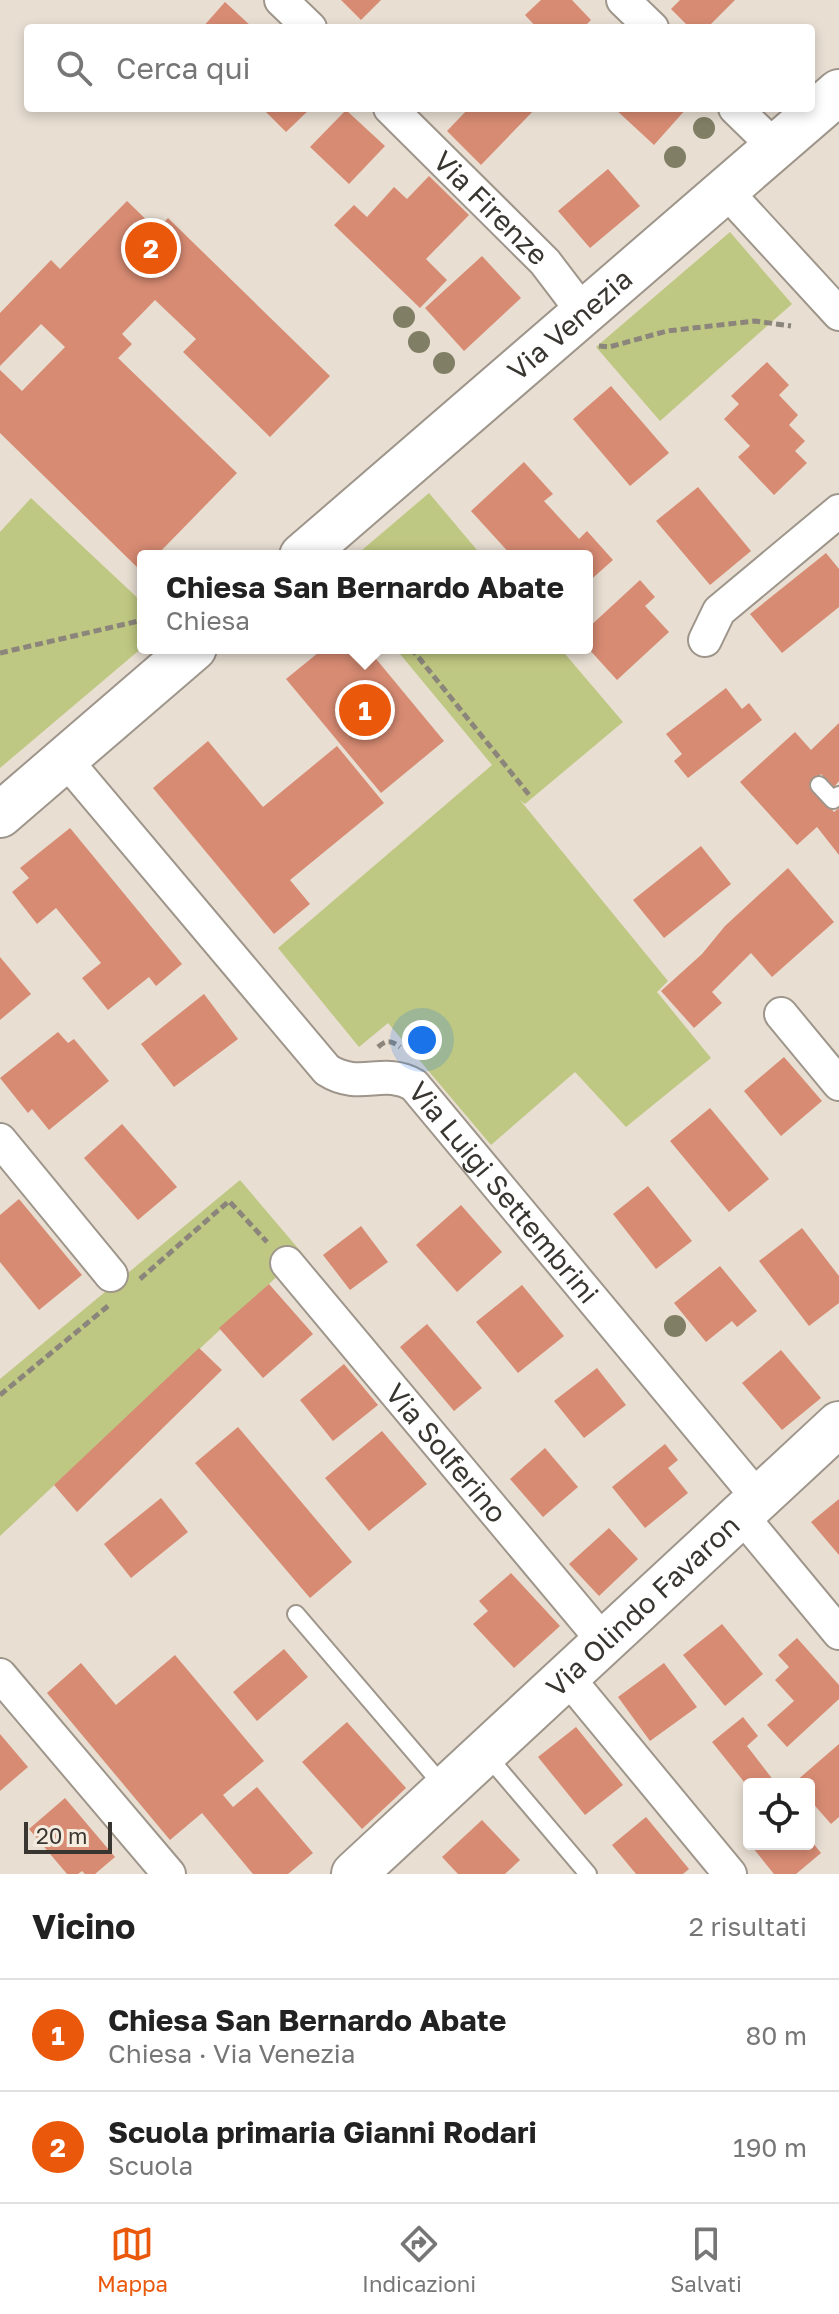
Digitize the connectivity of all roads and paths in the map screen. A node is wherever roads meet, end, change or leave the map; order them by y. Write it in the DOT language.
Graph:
graph roads {
  1 [pos="281,0"];
  2 [pos="623,0"];
  3 [pos="306,24"];
  4 [pos="648,24"];
  5 [pos="839,92"];
  6 [pos="394,112"];
  7 [pos="739,112"];
  8 [pos="775,147"];
  9 [pos="725,190"];
  10 [pos="839,314"];
  11 [pos="791,326"];
  12 [pos="585,328"];
  13 [pos="839,511"];
  14 [pos="309,550"];
  15 [pos="137,621"];
  16 [pos="705,640"];
  17 [pos="0,653"];
  18 [pos="187,654"];
  19 [pos="416,654"];
  20 [pos="64,758"];
  21 [pos="819,785"];
  22 [pos="839,795"];
  23 [pos="530,796"];
  24 [pos="0,815"];
  25 [pos="781,1014"];
  26 [pos="839,1084"];
  27 [pos="0,1140"];
  28 [pos="287,1263"];
  29 [pos="120,1286"];
  30 [pos="0,1395"];
  31 [pos="839,1424"];
  32 [pos="750,1507"];
  33 [pos="296,1614"];
  34 [pos="839,1633"];
  35 [pos="605,1643"];
  36 [pos="0,1675"];
  37 [pos="568,1678"];
  38 [pos="485,1753"];
  39 [pos="446,1790"];
  40 [pos="169,1874"];
  41 [pos="354,1874"];
  42 [pos="588,1874"];
  43 [pos="730,1874"];
  1 -- 3 [label="street"];
  2 -- 4 [label="street"];
  5 -- 8 [label="street, Via Venezia"];
  6 -- 12 [label="street, Via Firenze"];
  7 -- 8 [label="street"];
  8 -- 9 [label="street, Via Venezia"];
  9 -- 10 [label="street"];
  9 -- 12 [label="street, Via Venezia"];
  11 -- 12 [label="path"];
  12 -- 14 [label="street, Via Venezia"];
  13 -- 16 [label="street"];
  15 -- 17 [label="path"];
  18 -- 20 [label="street"];
  19 -- 23 [label="path"];
  20 -- 24 [label="street"];
  20 -- 32 [label="street, Via Luigi Settembrini"];
  21 -- 22 [label="lane"];
  25 -- 26 [label="street"];
  27 -- 29 [label="street"];
  28 -- 29 [label="path"];
  28 -- 35 [label="street, Via Solferino"];
  29 -- 30 [label="path"];
  31 -- 32 [label="street, Via Olindo Favaron"];
  32 -- 34 [label="street, Via Luigi Settembrini"];
  32 -- 35 [label="street, Via Olindo Favaron"];
  33 -- 39 [label="lane"];
  35 -- 37 [label="street, Via Olindo Favaron"];
  36 -- 40 [label="street"];
  37 -- 38 [label="street, Via Olindo Favaron"];
  37 -- 43 [label="street"];
  38 -- 39 [label="street, Via Olindo Favaron"];
  38 -- 42 [label="lane"];
  39 -- 41 [label="street, Via Olindo Favaron"];
}
